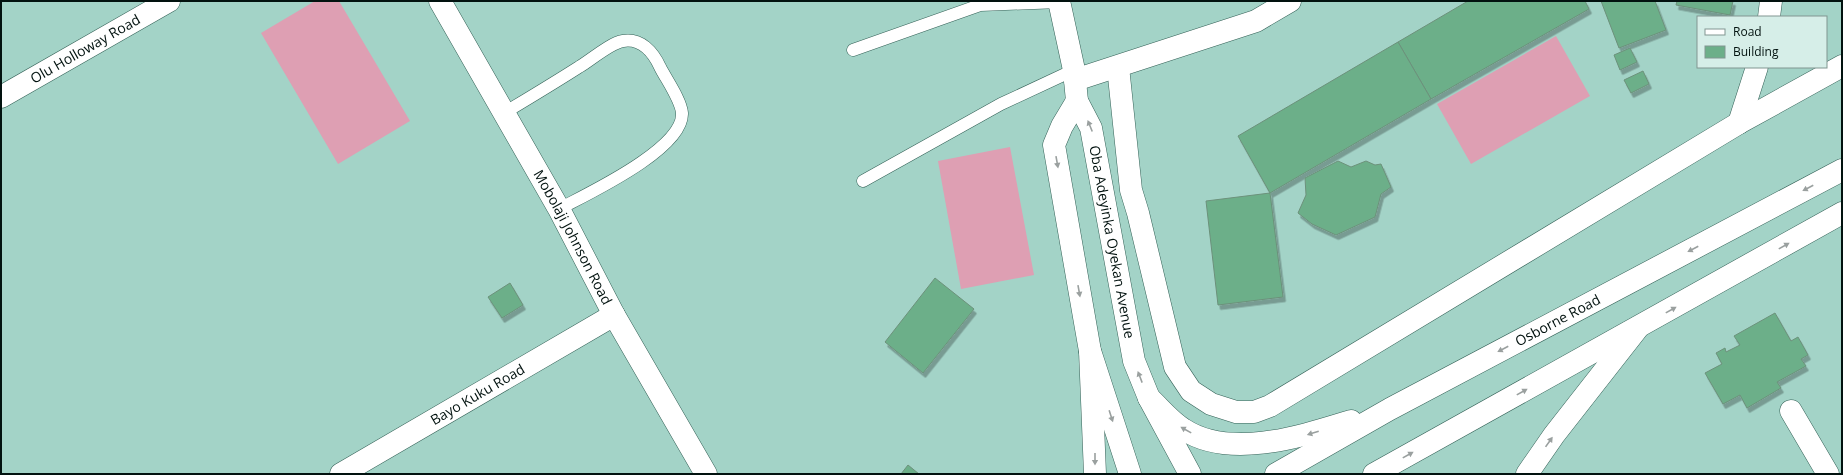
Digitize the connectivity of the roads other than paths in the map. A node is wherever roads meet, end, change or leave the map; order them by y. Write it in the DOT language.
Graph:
graph roads {
  1 [pos="169,1"];
  2 [pos="440,1"];
  3 [pos="1059,1"];
  4 [pos="1290,1"];
  5 [pos="1771,1"];
  6 [pos="1769,16"];
  7 [pos="853,50"];
  8 [pos="1118,66"];
  9 [pos="1842,66"];
  10 [pos="1757,68"];
  11 [pos="1075,84"];
  12 [pos="1,97"];
  13 [pos="504,113"];
  14 [pos="1739,124"];
  15 [pos="1842,170"];
  16 [pos="862,181"];
  17 [pos="559,209"];
  18 [pos="1842,214"];
  19 [pos="614,315"];
  20 [pos="1637,329"];
  21 [pos="1090,351"];
  22 [pos="1149,398"];
  23 [pos="1390,409"];
  24 [pos="1791,411"];
  25 [pos="341,474"];
  26 [pos="706,474"];
  27 [pos="1095,474"];
  28 [pos="1130,474"];
  29 [pos="1190,474"];
  30 [pos="1276,474"];
  31 [pos="1374,474"];
  32 [pos="1526,474"];
  33 [pos="1828,474"];
  1 -- 12 [label="main road, Olu Holloway Road"];
  2 -- 13 [label="main road, Mobolaji Johnson Road"];
  3 -- 7 [label="lane"];
  3 -- 11 [label="main road, Oba Adeyinka Oyekan Avenue"];
  4 -- 8 [label="main road"];
  5 -- 6 [label="main road"];
  8 -- 11 [label="main road"];
  8 -- 14 [label="main road"];
  9 -- 14 [label="main road"];
  10 -- 14 [label="main road"];
  11 -- 16 [label="lane"];
  11 -- 21 [label="main road, one-way"];
  22 -- 11 [label="main road, Oba Adeyinka Oyekan Avenue, one-way"];
  13 -- 17 [label="main road, Mobolaji Johnson Road"];
  13 -- 17 [label="lane"];
  15 -- 23 [label="main road, Osborne Road, one-way"];
  17 -- 19 [label="main road, Mobolaji Johnson Road"];
  20 -- 18 [label="main road, one-way"];
  19 -- 25 [label="main road, Bayo Kuku Road"];
  19 -- 26 [label="main road, Mobolaji Johnson Road"];
  31 -- 20 [label="main road, one-way"];
  32 -- 20 [label="main road, one-way"];
  21 -- 27 [label="main road, one-way"];
  21 -- 28 [label="main road, one-way"];
  23 -- 22 [label="main road, one-way"];
  22 -- 29 [label="main road, Oba Adeyinka Oyekan Avenue"];
  23 -- 30 [label="main road, Osborne Road"];
  24 -- 33 [label="main road"];
}
